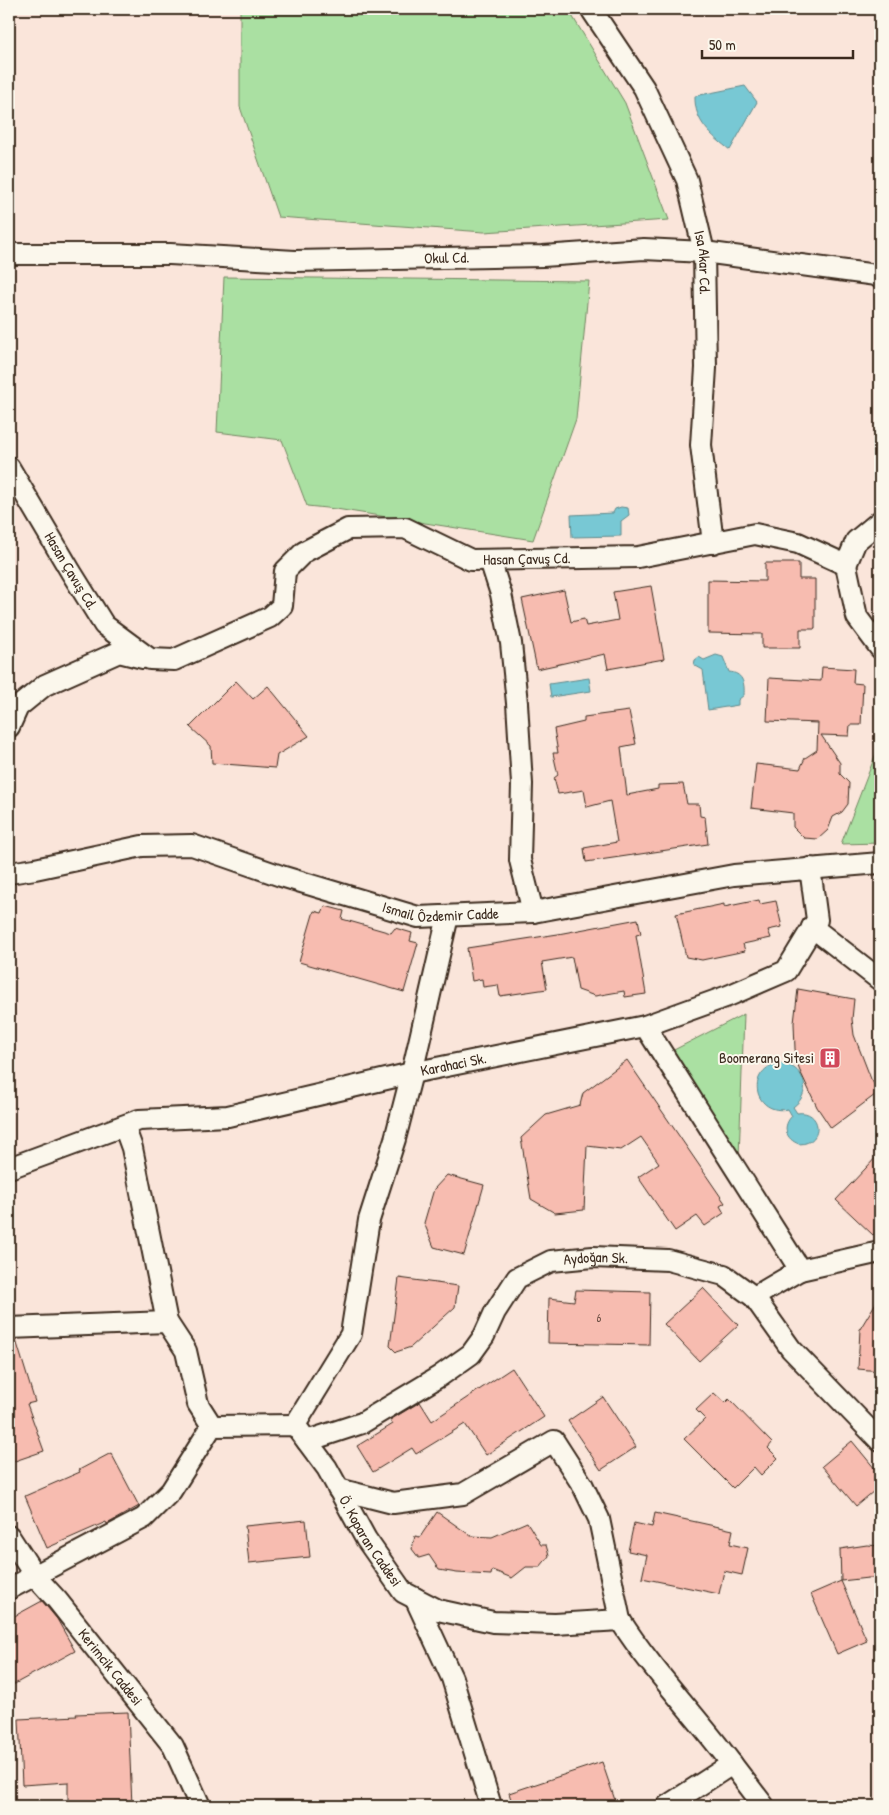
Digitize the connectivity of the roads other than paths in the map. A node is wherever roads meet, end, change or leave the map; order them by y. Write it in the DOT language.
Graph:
graph roads {
  1 [pos="591,9"];
  2 [pos="704,252"];
  3 [pos="9,254"];
  4 [pos="880,278"];
  5 [pos="9,467"];
  6 [pos="17,498"];
  7 [pos="880,521"];
  8 [pos="714,544"];
  9 [pos="490,560"];
  10 [pos="846,564"];
  11 [pos="880,648"];
  12 [pos="150,659"];
  13 [pos="9,727"];
  14 [pos="880,863"];
  15 [pos="810,868"];
  16 [pos="9,873"];
  17 [pos="533,912"];
  18 [pos="448,916"];
  19 [pos="812,927"];
  20 [pos="880,980"];
  21 [pos="645,1026"];
  22 [pos="412,1073"];
  23 [pos="124,1126"];
  24 [pos="9,1168"];
  25 [pos="880,1252"];
  26 [pos="800,1270"];
  27 [pos="754,1297"];
  28 [pos="167,1322"];
  29 [pos="9,1328"];
  30 [pos="295,1425"];
  31 [pos="212,1426"];
  32 [pos="880,1441"];
  33 [pos="308,1442"];
  34 [pos="338,1489"];
  35 [pos="9,1536"];
  36 [pos="35,1576"];
  37 [pos="9,1589"];
  38 [pos="416,1598"];
  39 [pos="620,1620"];
  40 [pos="732,1764"];
  41 [pos="200,1806"];
  42 [pos="492,1806"];
  43 [pos="667,1806"];
  44 [pos="764,1806"];
  1 -- 2 [label="street, Isa Akar Cd."];
  2 -- 3 [label="street, Okul Cd."];
  2 -- 4 [label="street, Okul Cd."];
  2 -- 8 [label="street, Isa Akar Cd."];
  5 -- 6 [label="street, Hasan Çavuş Cd."];
  6 -- 12 [label="street, Hasan Çavuş Cd."];
  7 -- 10 [label="street"];
  8 -- 9 [label="street, Hasan Çavuş Cd."];
  8 -- 10 [label="street, Hasan Çavuş Cd."];
  9 -- 12 [label="street, Hasan Çavuş Cd."];
  9 -- 17 [label="street"];
  10 -- 11 [label="street"];
  12 -- 13 [label="street, Hasan Çavuş Cd."];
  14 -- 15 [label="street, Ismail Ôzdemir Cadde"];
  15 -- 17 [label="street, Ismail Ôzdemir Cadde"];
  15 -- 19 [label="street, Karahaci Sk."];
  16 -- 18 [label="street, Ismail Ôzdemir Cadde"];
  17 -- 18 [label="street, Ismail Ôzdemir Cadde"];
  18 -- 22 [label="street"];
  19 -- 20 [label="street"];
  19 -- 21 [label="street, Karahaci Sk."];
  21 -- 22 [label="street, Karahaci Sk."];
  21 -- 26 [label="street"];
  22 -- 23 [label="street, Karahaci Sk."];
  22 -- 30 [label="street"];
  23 -- 24 [label="street, Karahaci Sk."];
  23 -- 28 [label="street"];
  25 -- 26 [label="street"];
  26 -- 27 [label="street"];
  27 -- 32 [label="street, Aydoğan Sk."];
  27 -- 33 [label="street, Aydoğan Sk."];
  28 -- 29 [label="street"];
  28 -- 31 [label="street"];
  30 -- 31 [label="street"];
  30 -- 33 [label="street, Ö. Koparan Caddesi"];
  31 -- 36 [label="street"];
  33 -- 34 [label="street, Ö. Koparan Caddesi"];
  34 -- 38 [label="street, Ö. Koparan Caddesi"];
  34 -- 39 [label="street"];
  35 -- 36 [label="street, Kerimcik Caddesi"];
  36 -- 37 [label="street"];
  36 -- 41 [label="street, Kerimcik Caddesi"];
  38 -- 39 [label="street, Ö. Koparan Caddesi"];
  38 -- 42 [label="street"];
  39 -- 40 [label="street"];
  40 -- 43 [label="street"];
  40 -- 44 [label="street"];
}
